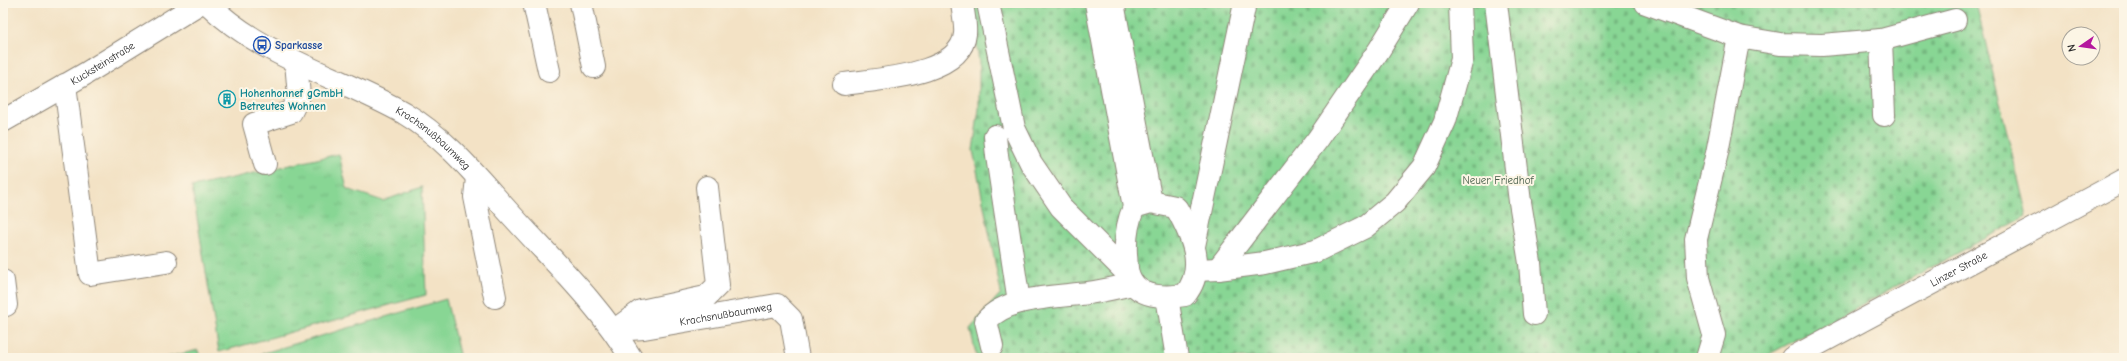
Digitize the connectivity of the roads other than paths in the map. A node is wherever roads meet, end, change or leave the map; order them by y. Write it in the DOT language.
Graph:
graph roads {
  1 [pos="200,3"];
  2 [pos="207,3"];
  3 [pos="534,3"];
  4 [pos="581,3"];
  5 [pos="962,3"];
  6 [pos="988,3"];
  7 [pos="1096,3"];
  8 [pos="1113,3"];
  9 [pos="1245,3"];
  10 [pos="1408,3"];
  11 [pos="1460,3"];
  12 [pos="1496,3"];
  13 [pos="1646,3"];
  14 [pos="1955,20"];
  15 [pos="1738,37"];
  16 [pos="1881,40"];
  17 [pos="296,62"];
  18 [pos="594,67"];
  19 [pos="549,71"];
  20 [pos="844,84"];
  21 [pos="65,85"];
  22 [pos="1884,115"];
  23 [pos="3,121"];
  24 [pos="996,136"];
  25 [pos="265,164"];
  26 [pos="477,178"];
  27 [pos="2124,180"];
  28 [pos="708,187"];
  29 [pos="1142,205"];
  30 [pos="1194,246"];
  31 [pos="166,262"];
  32 [pos="1207,270"];
  33 [pos="1130,279"];
  34 [pos="3,281"];
  35 [pos="495,297"];
  36 [pos="1167,297"];
  37 [pos="1019,302"];
  38 [pos="9,307"];
  39 [pos="1534,314"];
  40 [pos="615,330"];
  41 [pos="992,346"];
  42 [pos="631,358"];
  43 [pos="798,358"];
  44 [pos="1177,358"];
  45 [pos="1707,358"];
  46 [pos="1792,358"];
  1 -- 21 [label="street, Kucksteinstraße"];
  2 -- 17 [label="street, Krachsnußbaumweg"];
  3 -- 19 [label="street"];
  4 -- 18 [label="street"];
  5 -- 20 [label="street"];
  6 -- 33 [label="street"];
  7 -- 29 [label="street"];
  8 -- 29 [label="street"];
  9 -- 30 [label="street"];
  10 -- 32 [label="street"];
  11 -- 32 [label="street"];
  12 -- 39 [label="street"];
  13 -- 15 [label="street"];
  14 -- 16 [label="street"];
  15 -- 16 [label="street"];
  15 -- 45 [label="street"];
  16 -- 22 [label="street"];
  17 -- 25 [label="street"];
  17 -- 26 [label="street, Krachsnußbaumweg"];
  21 -- 23 [label="street, Kucksteinstraße"];
  21 -- 31 [label="street"];
  24 -- 37 [label="street"];
  26 -- 35 [label="street"];
  26 -- 40 [label="street, Krachsnußbaumweg"];
  27 -- 46 [label="street, Linzer Straße"];
  28 -- 40 [label="street, Krachsnußbaumweg"];
  29 -- 30 [label="street"];
  29 -- 33 [label="street"];
  30 -- 32 [label="street"];
  32 -- 36 [label="street"];
  33 -- 36 [label="street"];
  33 -- 37 [label="street"];
  34 -- 38 [label="street"];
  36 -- 44 [label="street"];
  37 -- 41 [label="street"];
  40 -- 42 [label="street"];
  40 -- 43 [label="street, Krachsnußbaumweg"];
}
